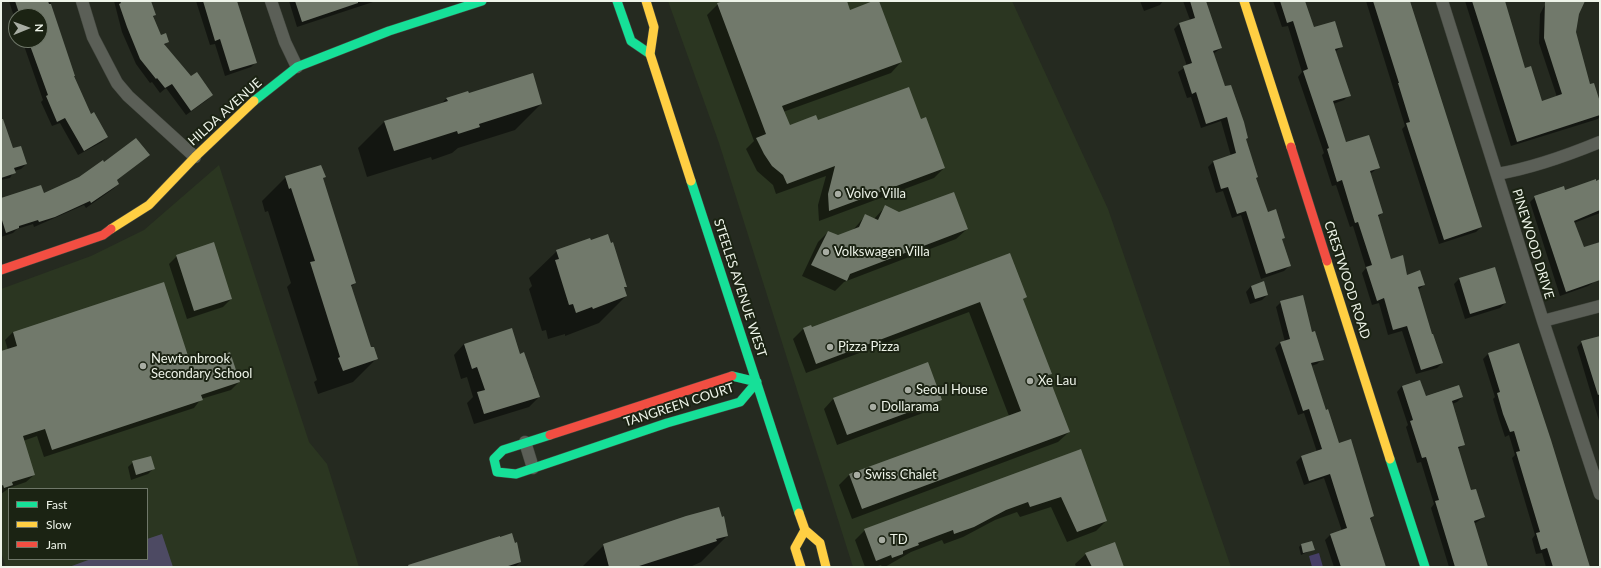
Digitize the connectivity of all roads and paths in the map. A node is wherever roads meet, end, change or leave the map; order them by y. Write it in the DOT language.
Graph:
graph roads {
  1 [pos="82,1"];
  2 [pos="271,1"];
  3 [pos="482,1"];
  4 [pos="616,1"];
  5 [pos="646,1"];
  6 [pos="1244,1"];
  7 [pos="1442,1"];
  8 [pos="650,54"];
  9 [pos="297,67"];
  10 [pos="1600,142"];
  11 [pos="195,157"];
  12 [pos="1497,174"];
  13 [pos="1,270"];
  14 [pos="1600,306"];
  15 [pos="1543,321"];
  16 [pos="757,382"];
  17 [pos="525,442"];
  18 [pos="1596,467"];
  19 [pos="533,468"];
  20 [pos="1600,494"];
  21 [pos="805,530"];
  22 [pos="801,567"];
  23 [pos="826,567"];
  24 [pos="1425,567"];
  1 -- 11 [label="street"];
  2 -- 9 [label="street"];
  3 -- 9 [label="street, HILDA AVENUE"];
  4 -- 8 [label="street"];
  5 -- 8 [label="street, STEELES AVENUE WEST"];
  6 -- 24 [label="street, CRESTWOOD ROAD"];
  7 -- 12 [label="street, PINEWOOD DRIVE"];
  8 -- 16 [label="street, STEELES AVENUE WEST"];
  9 -- 11 [label="street, HILDA AVENUE"];
  10 -- 12 [label="street"];
  11 -- 13 [label="street, HILDA AVENUE"];
  12 -- 15 [label="street, PINEWOOD DRIVE"];
  14 -- 15 [label="street"];
  15 -- 18 [label="street, PINEWOOD DRIVE"];
  16 -- 17 [label="street, TANGREEN COURT"];
  16 -- 19 [label="street, TANGREEN COURT"];
  16 -- 21 [label="street, STEELES AVENUE WEST"];
  17 -- 19 [label="street"];
  17 -- 19 [label="street, TANGREEN COURT"];
  18 -- 20 [label="street, PINEWOOD DRIVE"];
  21 -- 22 [label="street"];
  21 -- 23 [label="street"];
}
